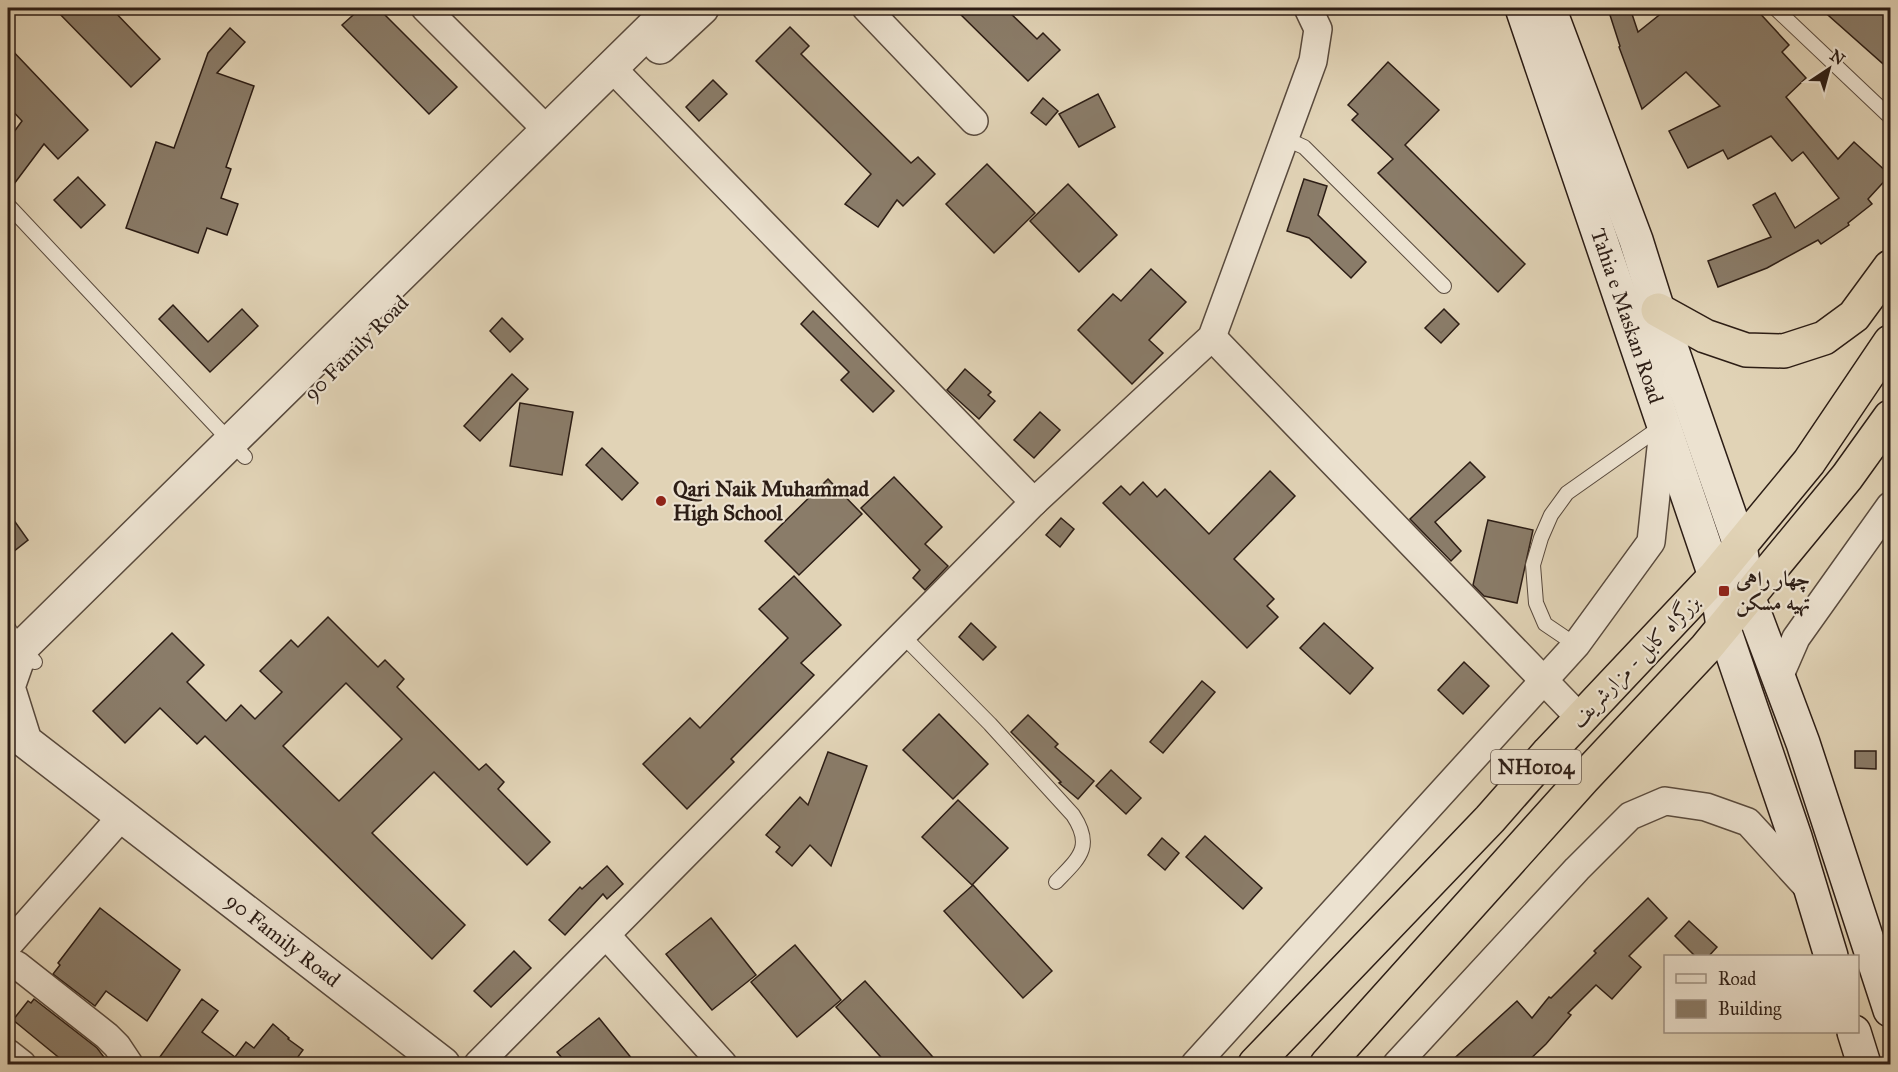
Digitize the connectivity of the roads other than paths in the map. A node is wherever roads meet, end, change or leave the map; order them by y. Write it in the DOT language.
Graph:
graph roads {
  1 [pos="425,8"];
  2 [pos="672,8"];
  3 [pos="702,8"];
  4 [pos="866,8"];
  5 [pos="1308,8"];
  6 [pos="1522,8"];
  7 [pos="1549,8"];
  8 [pos="1775,8"];
  9 [pos="618,74"];
  10 [pos="1890,117"];
  11 [pos="974,121"];
  12 [pos="547,130"];
  13 [pos="1284,138"];
  14 [pos="8,205"];
  15 [pos="1890,267"];
  16 [pos="1444,286"];
  17 [pos="1658,310"];
  18 [pos="1212,337"];
  19 [pos="1890,342"];
  20 [pos="1890,417"];
  21 [pos="1664,425"];
  22 [pos="238,450"];
  23 [pos="1034,502"];
  24 [pos="1890,506"];
  25 [pos="1740,545"];
  26 [pos="1715,576"];
  27 [pos="1748,596"];
  28 [pos="1723,626"];
  29 [pos="902,635"];
  30 [pos="1576,645"];
  31 [pos="22,646"];
  32 [pos="1779,677"];
  33 [pos="1544,681"];
  34 [pos="10,704"];
  35 [pos="1580,718"];
  36 [pos="122,816"];
  37 [pos="1056,882"];
  38 [pos="1811,890"];
  39 [pos="606,935"];
  40 [pos="12,955"];
  41 [pos="1830,955"];
  42 [pos="1890,1010"];
  43 [pos="1854,1033"];
  44 [pos="8,1053"];
  45 [pos="22,1065"];
  46 [pos="129,1065"];
  47 [pos="443,1065"];
  48 [pos="478,1065"];
  49 [pos="723,1065"];
  50 [pos="1195,1065"];
  51 [pos="1255,1065"];
  52 [pos="1327,1065"];
  53 [pos="1397,1065"];
  54 [pos="1864,1065"];
  1 -- 12 [label="street"];
  2 -- 9 [label="street, 90 Family Road"];
  3 -- 9 [label="street, 90 Family Road"];
  4 -- 11 [label="street"];
  5 -- 13 [label="street"];
  6 -- 21 [label="street, Tahia e Maskan Road"];
  7 -- 17 [label="street, Tahia e Maskan Road"];
  8 -- 10 [label="lane"];
  9 -- 12 [label="street, 90 Family Road"];
  9 -- 22 [label="street, 90 Family Road"];
  9 -- 23 [label="street"];
  12 -- 22 [label="street, 90 Family Road"];
  13 -- 16 [label="lane"];
  13 -- 18 [label="street"];
  14 -- 22 [label="lane"];
  15 -- 17 [label="highway"];
  17 -- 25 [label="street, Tahia e Maskan Road"];
  18 -- 23 [label="street"];
  18 -- 33 [label="street"];
  19 -- 25 [label="highway, بزرگراه کابل - مزارشریف / NH0104"];
  20 -- 27 [label="highway, بزرگراه کابل - مزارشریف / NH0104"];
  21 -- 26 [label="street, Tahia e Maskan Road"];
  21 -- 30 [label="street"];
  21 -- 30 [label="lane"];
  22 -- 31 [label="street, 90 Family Road"];
  23 -- 29 [label="street"];
  24 -- 32 [label="street"];
  25 -- 26 [label="highway, بزرگراه کابل - مزارشریف / NH0104"];
  25 -- 27 [label="street, Tahia e Maskan Road"];
  26 -- 28 [label="street, Tahia e Maskan Road"];
  26 -- 35 [label="highway, بزرگراه کابل - مزارشریف / NH0104"];
  27 -- 28 [label="highway, بزرگراه کابل - مزارشریف / NH0104"];
  27 -- 32 [label="street, Tahia e Maskan Road"];
  28 -- 38 [label="street, Tahia e Maskan Road"];
  28 -- 52 [label="highway, بزرگراه کابل - مزارشریف / NH0104"];
  29 -- 37 [label="lane"];
  29 -- 39 [label="street"];
  30 -- 33 [label="street"];
  31 -- 34 [label="street, 90 Family Road"];
  32 -- 42 [label="street, Tahia e Maskan Road"];
  33 -- 35 [label="street"];
  33 -- 50 [label="street"];
  34 -- 36 [label="street, 90 Family Road"];
  35 -- 51 [label="highway, بزرگراه کابل - مزارشریف / NH0104"];
  36 -- 40 [label="street"];
  36 -- 47 [label="street, 90 Family Road"];
  38 -- 41 [label="street, Tahia e Maskan Road"];
  38 -- 53 [label="street"];
  39 -- 48 [label="street"];
  39 -- 49 [label="street"];
  40 -- 46 [label="street"];
  43 -- 54 [label="street"];
  44 -- 45 [label="street"];
}
